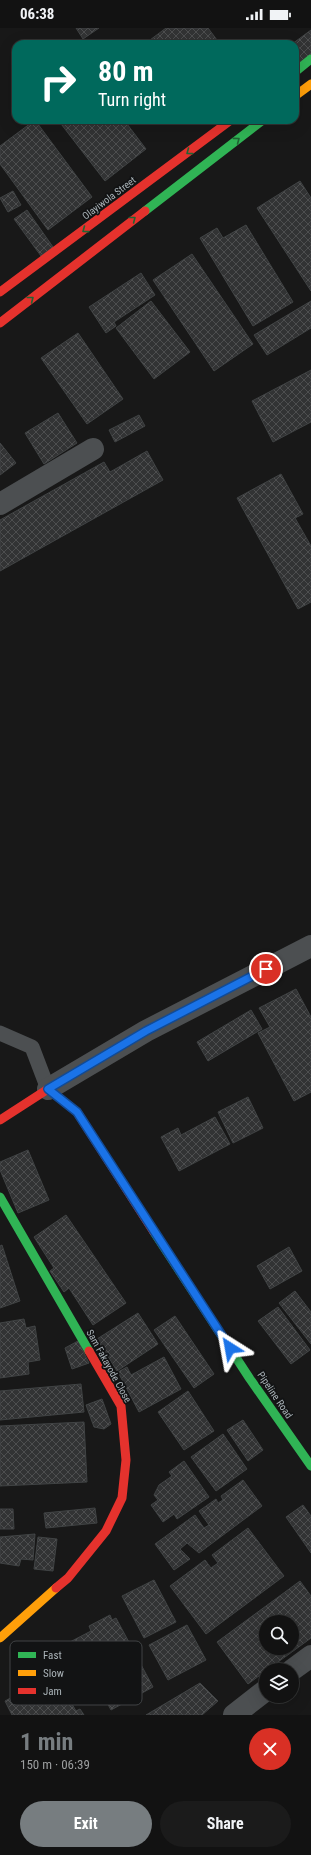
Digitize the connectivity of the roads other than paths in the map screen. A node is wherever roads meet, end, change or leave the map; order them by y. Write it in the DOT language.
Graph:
graph roads {
  1 [pos="311,59"];
  2 [pos="299,69"];
  3 [pos="311,84"];
  4 [pos="299,93"];
  5 [pos="226,124"];
  6 [pos="258,124"];
  7 [pos="0,292"];
  8 [pos="0,323"];
  9 [pos="92,449"];
  10 [pos="0,504"];
  11 [pos="311,946"];
  12 [pos="0,1033"];
  13 [pos="48,1089"];
  14 [pos="0,1120"];
  15 [pos="0,1197"];
  16 [pos="311,1466"];
  17 [pos="0,1638"];
  18 [pos="311,1656"];
  19 [pos="299,1665"];
  20 [pos="259,1695"];
  21 [pos="234,1715"];
  1 -- 2 [label="street"];
  3 -- 4 [label="street"];
  5 -- 7 [label="street, Olayiwola Street, one-way"];
  8 -- 6 [label="street, one-way"];
  9 -- 10 [label="street"];
  11 -- 13 [label="street"];
  12 -- 13 [label="lane"];
  13 -- 14 [label="street"];
  13 -- 16 [label="street, Pipeline Road"];
  15 -- 17 [label="street, Sam Fakayode Close"];
  18 -- 19 [label="street"];
  20 -- 21 [label="street"];
}
